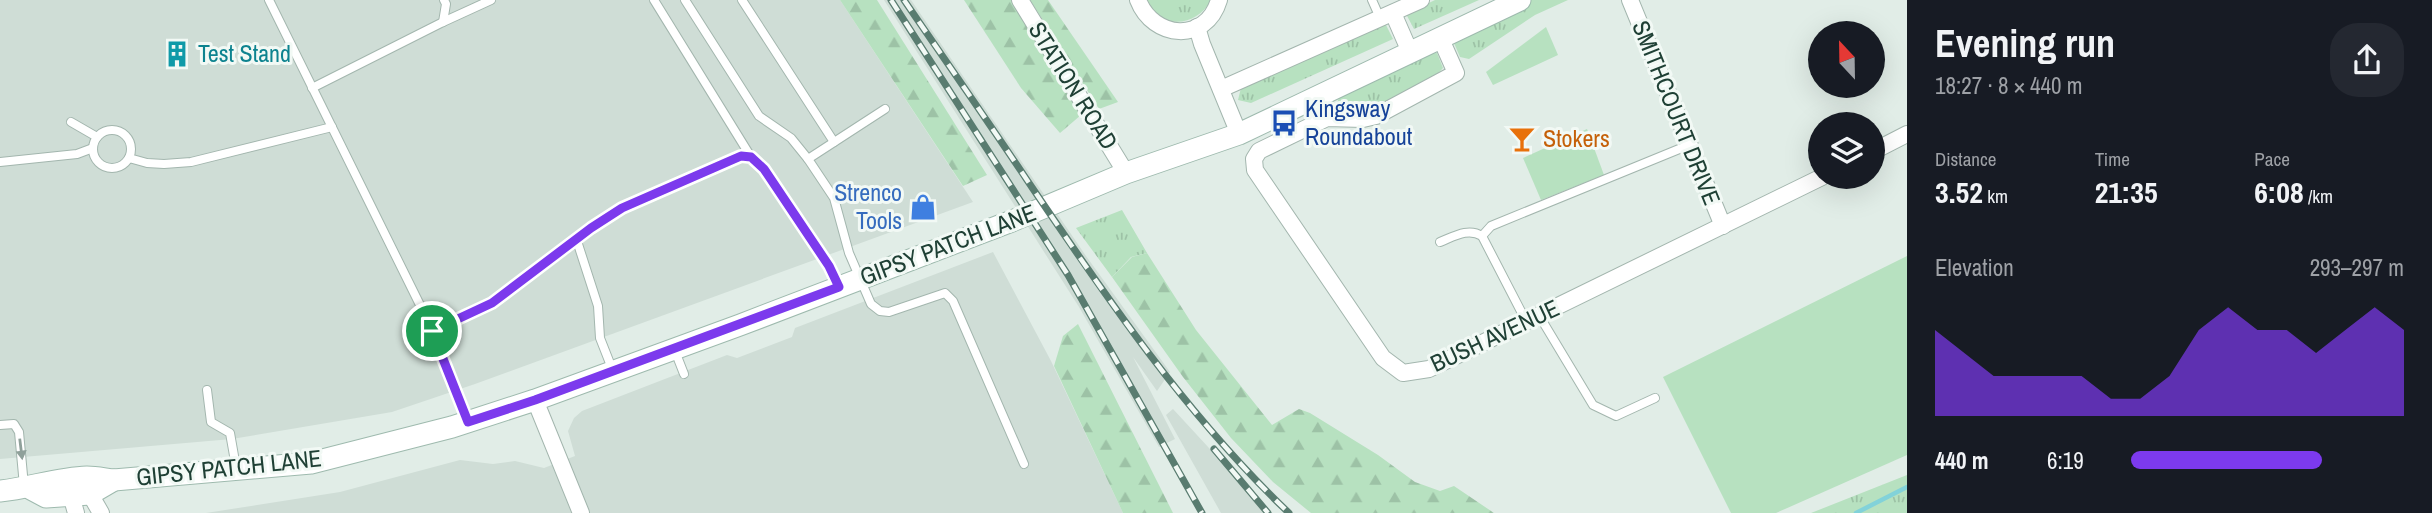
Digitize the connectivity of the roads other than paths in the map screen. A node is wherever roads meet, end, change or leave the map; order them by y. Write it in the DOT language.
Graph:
graph roads {
  1 [pos="269,0"];
  2 [pos="444,0"];
  3 [pos="491,0"];
  4 [pos="654,0"];
  5 [pos="685,0"];
  6 [pos="742,0"];
  7 [pos="1020,0"];
  8 [pos="1138,0"];
  9 [pos="1219,0"];
  10 [pos="1372,0"];
  11 [pos="1421,0"];
  12 [pos="1520,0"];
  13 [pos="1630,0"];
  14 [pos="1387,16"];
  15 [pos="443,22"];
  16 [pos="1197,27"];
  17 [pos="1440,37"];
  18 [pos="1410,52"];
  19 [pos="313,88"];
  20 [pos="1221,89"];
  21 [pos="885,109"];
  22 [pos="71,122"];
  23 [pos="332,127"];
  24 [pos="1239,134"];
  25 [pos="1907,135"];
  26 [pos="97,137"];
  27 [pos="834,142"];
  28 [pos="1689,145"];
  29 [pos="1885,146"];
  30 [pos="93,148"];
  31 [pos="751,157"];
  32 [pos="129,158"];
  33 [pos="808,159"];
  34 [pos="0,162"];
  35 [pos="1126,173"];
  36 [pos="1808,184"];
  37 [pos="1723,226"];
  38 [pos="1482,236"];
  39 [pos="578,241"];
  40 [pos="1440,243"];
  41 [pos="862,278"];
  42 [pos="839,287"];
  43 [pos="1534,320"];
  44 [pos="432,331"];
  45 [pos="674,348"];
  46 [pos="613,371"];
  47 [pos="684,374"];
  48 [pos="207,390"];
  49 [pos="1655,398"];
  50 [pos="535,400"];
  51 [pos="468,422"];
  52 [pos="0,425"];
  53 [pos="1024,464"];
  54 [pos="236,470"];
  55 [pos="27,488"];
  56 [pos="0,491"];
  57 [pos="77,492"];
  58 [pos="101,513"];
  59 [pos="581,513"];
  1 -- 19 [label="lane"];
  2 -- 15 [label="lane"];
  3 -- 15 [label="lane"];
  4 -- 31 [label="lane"];
  5 -- 33 [label="lane"];
  6 -- 27 [label="lane"];
  7 -- 35 [label="street, STATION ROAD"];
  8 -- 16 [label="street"];
  9 -- 16 [label="street"];
  10 -- 14 [label="lane"];
  11 -- 14 [label="street"];
  12 -- 17 [label="main road, GIPSY PATCH LANE"];
  13 -- 28 [label="street, SMITHCOURT DRIVE"];
  14 -- 18 [label="street"];
  14 -- 20 [label="street"];
  15 -- 19 [label="lane"];
  16 -- 20 [label="street"];
  17 -- 18 [label="main road, GIPSY PATCH LANE"];
  17 -- 43 [label="street, BUSH AVENUE"];
  18 -- 24 [label="main road, GIPSY PATCH LANE"];
  19 -- 23 [label="lane"];
  20 -- 24 [label="street"];
  21 -- 27 [label="lane"];
  22 -- 26 [label="lane"];
  23 -- 32 [label="lane"];
  23 -- 44 [label="lane"];
  24 -- 35 [label="main road, GIPSY PATCH LANE"];
  25 -- 29 [label="street"];
  26 -- 30 [label="lane"];
  26 -- 32 [label="lane"];
  27 -- 33 [label="lane"];
  28 -- 37 [label="street, SMITHCOURT DRIVE"];
  28 -- 38 [label="lane"];
  30 -- 32 [label="lane"];
  30 -- 34 [label="lane"];
  31 -- 39 [label="lane"];
  31 -- 42 [label="lane"];
  33 -- 41 [label="lane"];
  35 -- 41 [label="main road, GIPSY PATCH LANE"];
  36 -- 37 [label="street, BUSH AVENUE"];
  37 -- 43 [label="street, BUSH AVENUE"];
  38 -- 40 [label="lane"];
  38 -- 43 [label="lane"];
  39 -- 44 [label="lane"];
  39 -- 46 [label="lane"];
  41 -- 42 [label="main road, GIPSY PATCH LANE"];
  41 -- 53 [label="lane"];
  42 -- 45 [label="main road, GIPSY PATCH LANE"];
  43 -- 49 [label="lane"];
  44 -- 51 [label="lane"];
  45 -- 46 [label="main road, GIPSY PATCH LANE"];
  45 -- 47 [label="lane"];
  46 -- 50 [label="main road, GIPSY PATCH LANE"];
  48 -- 54 [label="lane"];
  50 -- 51 [label="main road, GIPSY PATCH LANE"];
  50 -- 59 [label="street"];
  51 -- 54 [label="main road, GIPSY PATCH LANE"];
  52 -- 55 [label="lane, one-way"];
  54 -- 57 [label="main road, GIPSY PATCH LANE"];
  55 -- 56 [label="main road"];
  55 -- 57 [label="main road"];
  57 -- 58 [label="street"];
}
